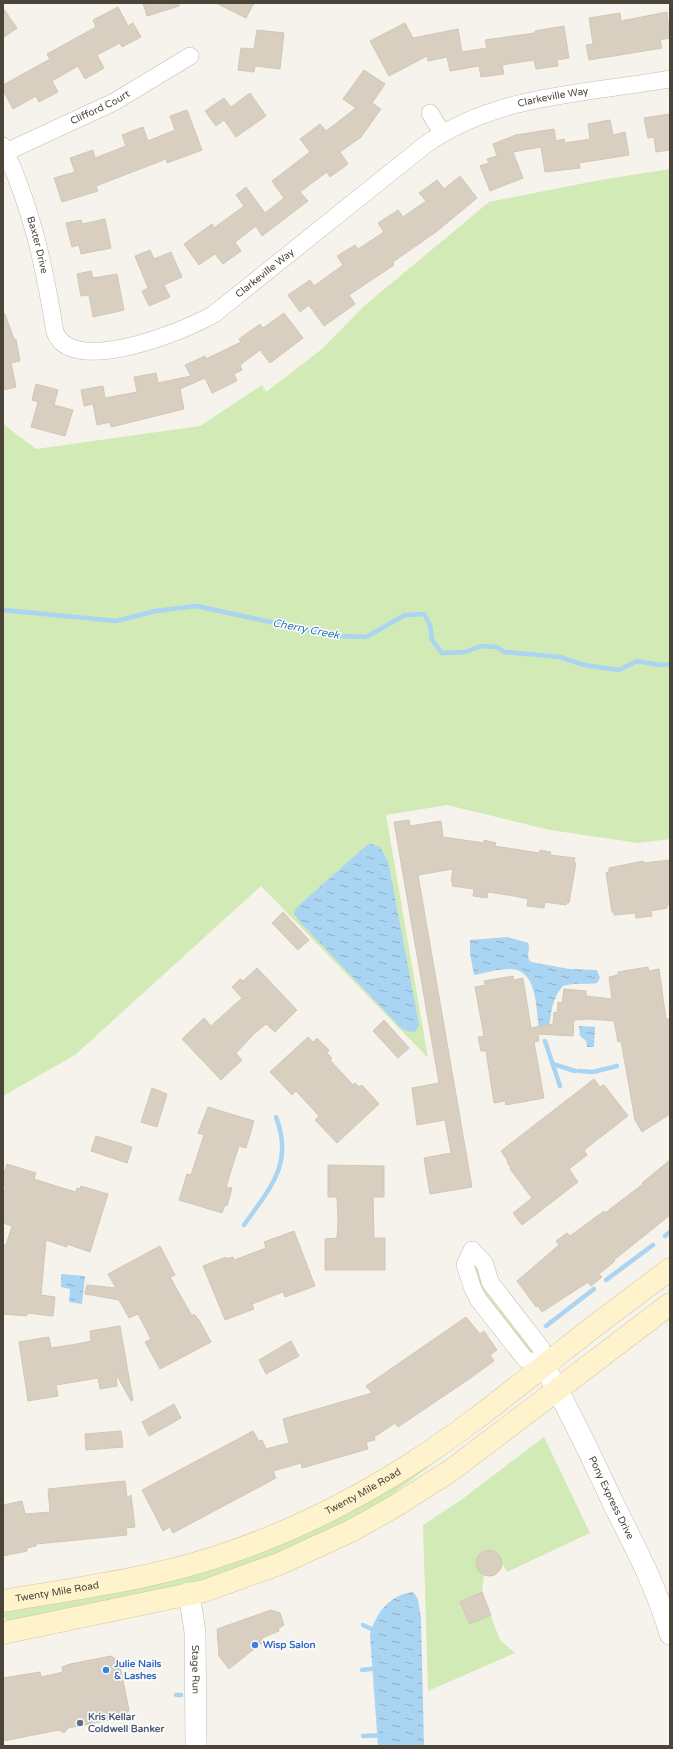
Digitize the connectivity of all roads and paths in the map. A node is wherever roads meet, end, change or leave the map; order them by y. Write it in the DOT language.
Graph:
graph roads {
  1 [pos="190,56"];
  2 [pos="670,79"];
  3 [pos="430,113"];
  4 [pos="442,133"];
  5 [pos="4,149"];
  6 [pos="63,345"];
  7 [pos="670,1268"];
  8 [pos="670,1304"];
  9 [pos="544,1366"];
  10 [pos="558,1390"];
  11 [pos="189,1593"];
  12 [pos="3,1601"];
  13 [pos="3,1633"];
  14 [pos="670,1634"];
  15 [pos="196,1746"];
  1 -- 5 [label="street, Clifford Court"];
  2 -- 4 [label="street, Clarkeville Way"];
  3 -- 4 [label="street"];
  4 -- 6 [label="street, Clarkeville Way"];
  5 -- 6 [label="street, Baxter Drive"];
  7 -- 9 [label="main road, Twenty Mile Road"];
  8 -- 10 [label="main road"];
  9 -- 9 [label="street"];
  9 -- 10 [label="street, Pony Express Drive"];
  9 -- 12 [label="main road, Twenty Mile Road"];
  10 -- 11 [label="main road"];
  10 -- 14 [label="street, Pony Express Drive"];
  11 -- 13 [label="main road"];
  11 -- 15 [label="street, Stage Run"];
}
